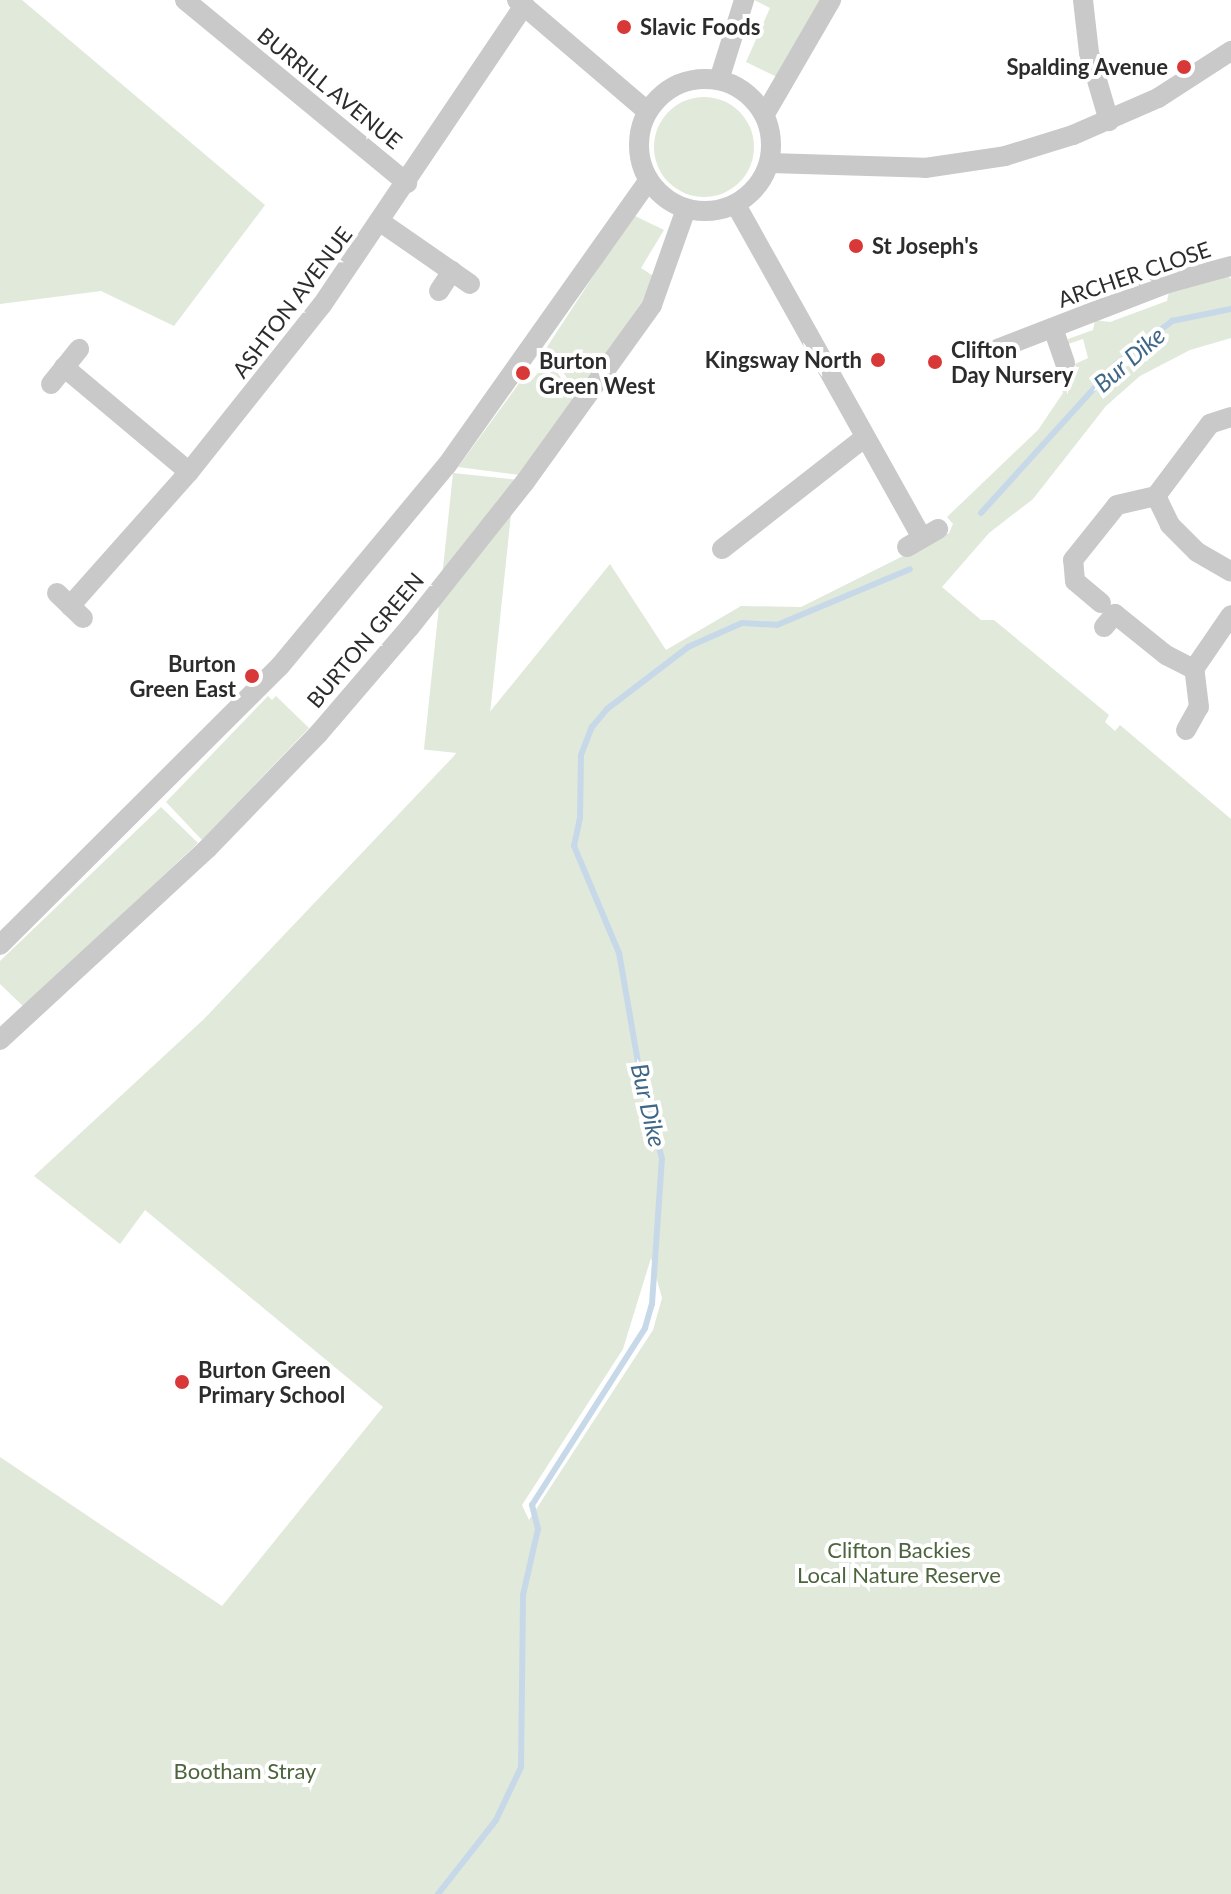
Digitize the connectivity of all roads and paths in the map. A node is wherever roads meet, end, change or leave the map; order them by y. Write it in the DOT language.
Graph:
graph roads {
  1 [pos="185,0"];
  2 [pos="744,0"];
  3 [pos="831,0"];
  4 [pos="1083,0"];
  5 [pos="520,3"];
  6 [pos="1231,51"];
  7 [pos="719,80"];
  8 [pos="647,111"];
  9 [pos="765,114"];
  10 [pos="1109,121"];
  11 [pos="770,163"];
  12 [pos="648,181"];
  13 [pos="407,183"];
  14 [pos="736,205"];
  15 [pos="686,209"];
  16 [pos="382,223"];
  17 [pos="1231,266"];
  18 [pos="452,271"];
  19 [pos="470,284"];
  20 [pos="439,291"];
  21 [pos="1053,328"];
  22 [pos="79,349"];
  23 [pos="997,349"];
  24 [pos="1065,363"];
  25 [pos="64,367"];
  26 [pos="51,384"];
  27 [pos="1231,417"];
  28 [pos="864,438"];
  29 [pos="189,472"];
  30 [pos="1156,496"];
  31 [pos="922,538"];
  32 [pos="722,549"];
  33 [pos="1231,572"];
  34 [pos="1101,603"];
  35 [pos="70,606"];
  36 [pos="1231,615"];
  37 [pos="1104,627"];
  38 [pos="1194,669"];
  39 [pos="1186,730"];
  40 [pos="0,945"];
  41 [pos="0,1040"];
  1 -- 13 [label="street, BURRILL AVENUE"];
  2 -- 7 [label="street"];
  3 -- 9 [label="street"];
  4 -- 10 [label="street"];
  5 -- 8 [label="street"];
  5 -- 13 [label="street, ASHTON AVENUE"];
  6 -- 10 [label="street"];
  7 -- 8 [label="street"];
  7 -- 9 [label="street"];
  8 -- 12 [label="street"];
  9 -- 11 [label="street"];
  10 -- 11 [label="street"];
  11 -- 14 [label="street"];
  12 -- 15 [label="street"];
  12 -- 40 [label="street"];
  13 -- 16 [label="street, ASHTON AVENUE"];
  14 -- 15 [label="street"];
  14 -- 28 [label="street"];
  15 -- 41 [label="street, BURTON GREEN"];
  16 -- 18 [label="street"];
  16 -- 29 [label="street, ASHTON AVENUE"];
  17 -- 21 [label="street, ARCHER CLOSE"];
  18 -- 19 [label="street"];
  18 -- 20 [label="street"];
  21 -- 23 [label="street, ARCHER CLOSE"];
  21 -- 24 [label="street, ARCHER CLOSE"];
  22 -- 25 [label="street"];
  25 -- 26 [label="street"];
  25 -- 29 [label="street"];
  27 -- 30 [label="street"];
  28 -- 31 [label="street"];
  28 -- 32 [label="street"];
  29 -- 35 [label="street, ASHTON AVENUE"];
  30 -- 33 [label="street"];
  30 -- 34 [label="street"];
  36 -- 38 [label="street"];
  37 -- 38 [label="street"];
  38 -- 39 [label="street"];
}
